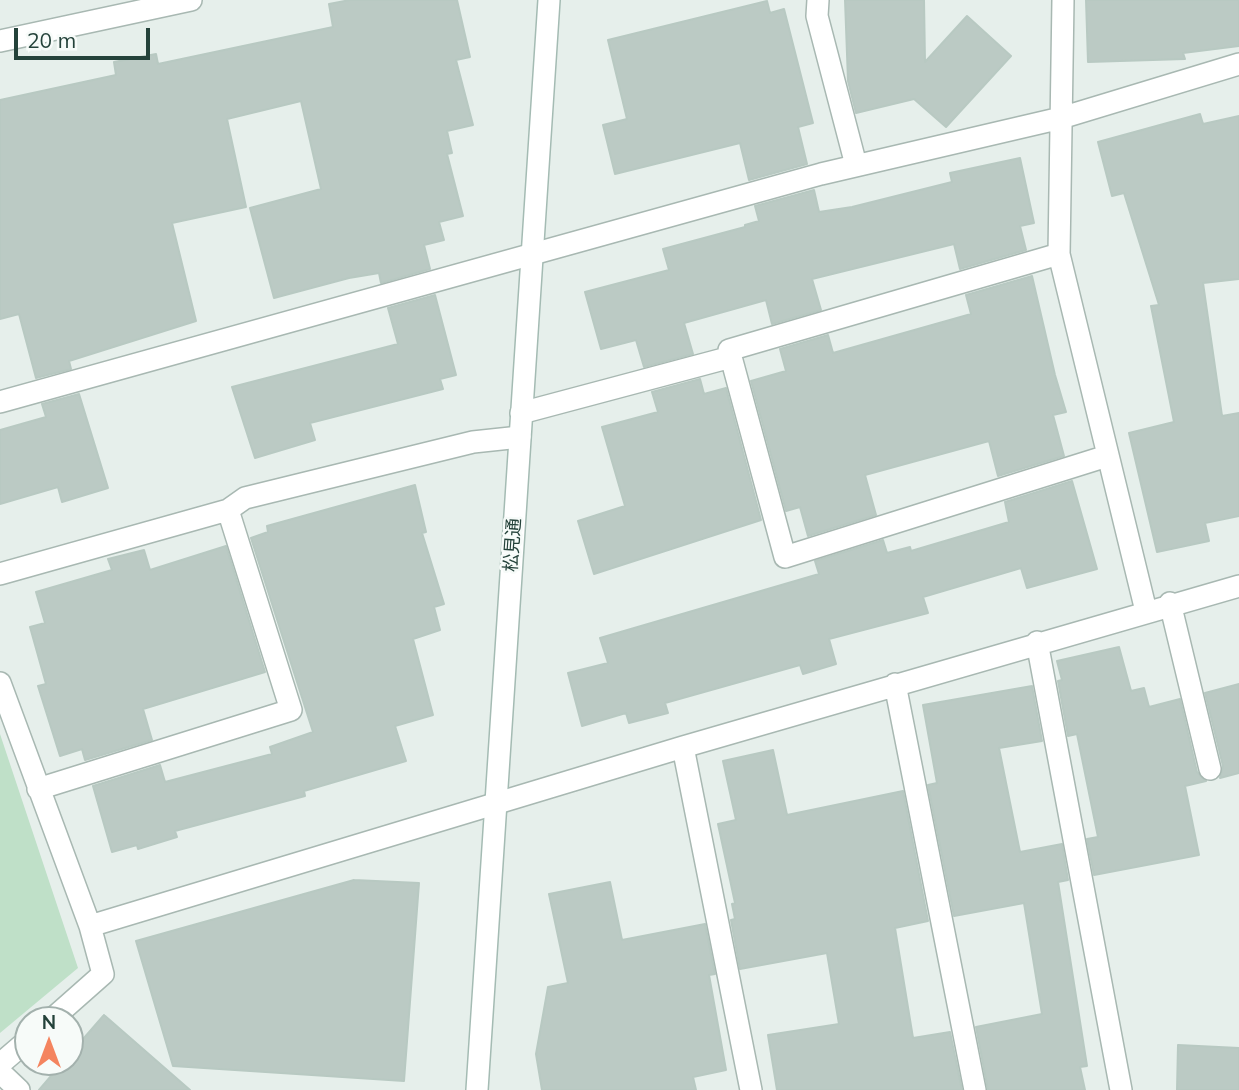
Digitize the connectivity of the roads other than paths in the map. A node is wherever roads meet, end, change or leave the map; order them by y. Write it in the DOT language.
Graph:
graph roads {
  1 [pos="191,0"];
  2 [pos="549,0"];
  3 [pos="818,0"];
  4 [pos="1063,0"];
  5 [pos="0,41"];
  6 [pos="1239,64"];
  7 [pos="1061,118"];
  8 [pos="856,165"];
  9 [pos="532,253"];
  10 [pos="1059,254"];
  11 [pos="731,357"];
  12 [pos="0,402"];
  13 [pos="521,413"];
  14 [pos="520,437"];
  15 [pos="1107,456"];
  16 [pos="228,510"];
  17 [pos="0,574"];
  18 [pos="1239,586"];
  19 [pos="1170,603"];
  20 [pos="1146,611"];
  21 [pos="1037,642"];
  22 [pos="0,683"];
  23 [pos="895,684"];
  24 [pos="683,747"];
  25 [pos="1210,769"];
  26 [pos="38,789"];
  27 [pos="496,806"];
  28 [pos="90,926"];
  29 [pos="67,1006"];
  30 [pos="14,1052"];
  31 [pos="0,1064"];
  32 [pos="0,1072"];
  33 [pos="19,1090"];
  34 [pos="477,1090"];
  35 [pos="751,1090"];
  36 [pos="975,1090"];
  37 [pos="1121,1090"];
  1 -- 5 [label="street"];
  2 -- 9 [label="street, 松見通"];
  3 -- 8 [label="street"];
  4 -- 7 [label="street"];
  6 -- 7 [label="street"];
  7 -- 8 [label="street"];
  7 -- 10 [label="street"];
  8 -- 9 [label="street"];
  9 -- 12 [label="street"];
  9 -- 13 [label="street, 松見通"];
  10 -- 11 [label="street"];
  10 -- 15 [label="street"];
  11 -- 13 [label="street"];
  11 -- 15 [label="street"];
  13 -- 14 [label="street, 松見通"];
  14 -- 16 [label="street"];
  14 -- 27 [label="street, 松見通"];
  15 -- 20 [label="street"];
  16 -- 17 [label="street"];
  16 -- 26 [label="street"];
  18 -- 19 [label="street"];
  19 -- 20 [label="street"];
  19 -- 25 [label="street"];
  20 -- 21 [label="street"];
  21 -- 23 [label="street"];
  21 -- 37 [label="street"];
  22 -- 26 [label="street"];
  23 -- 24 [label="street"];
  23 -- 36 [label="street"];
  24 -- 27 [label="street"];
  24 -- 35 [label="street"];
  26 -- 28 [label="street"];
  27 -- 28 [label="street"];
  27 -- 34 [label="street, 松見通"];
  28 -- 29 [label="street"];
  30 -- 31 [label="street"];
  32 -- 33 [label="street"];
}
